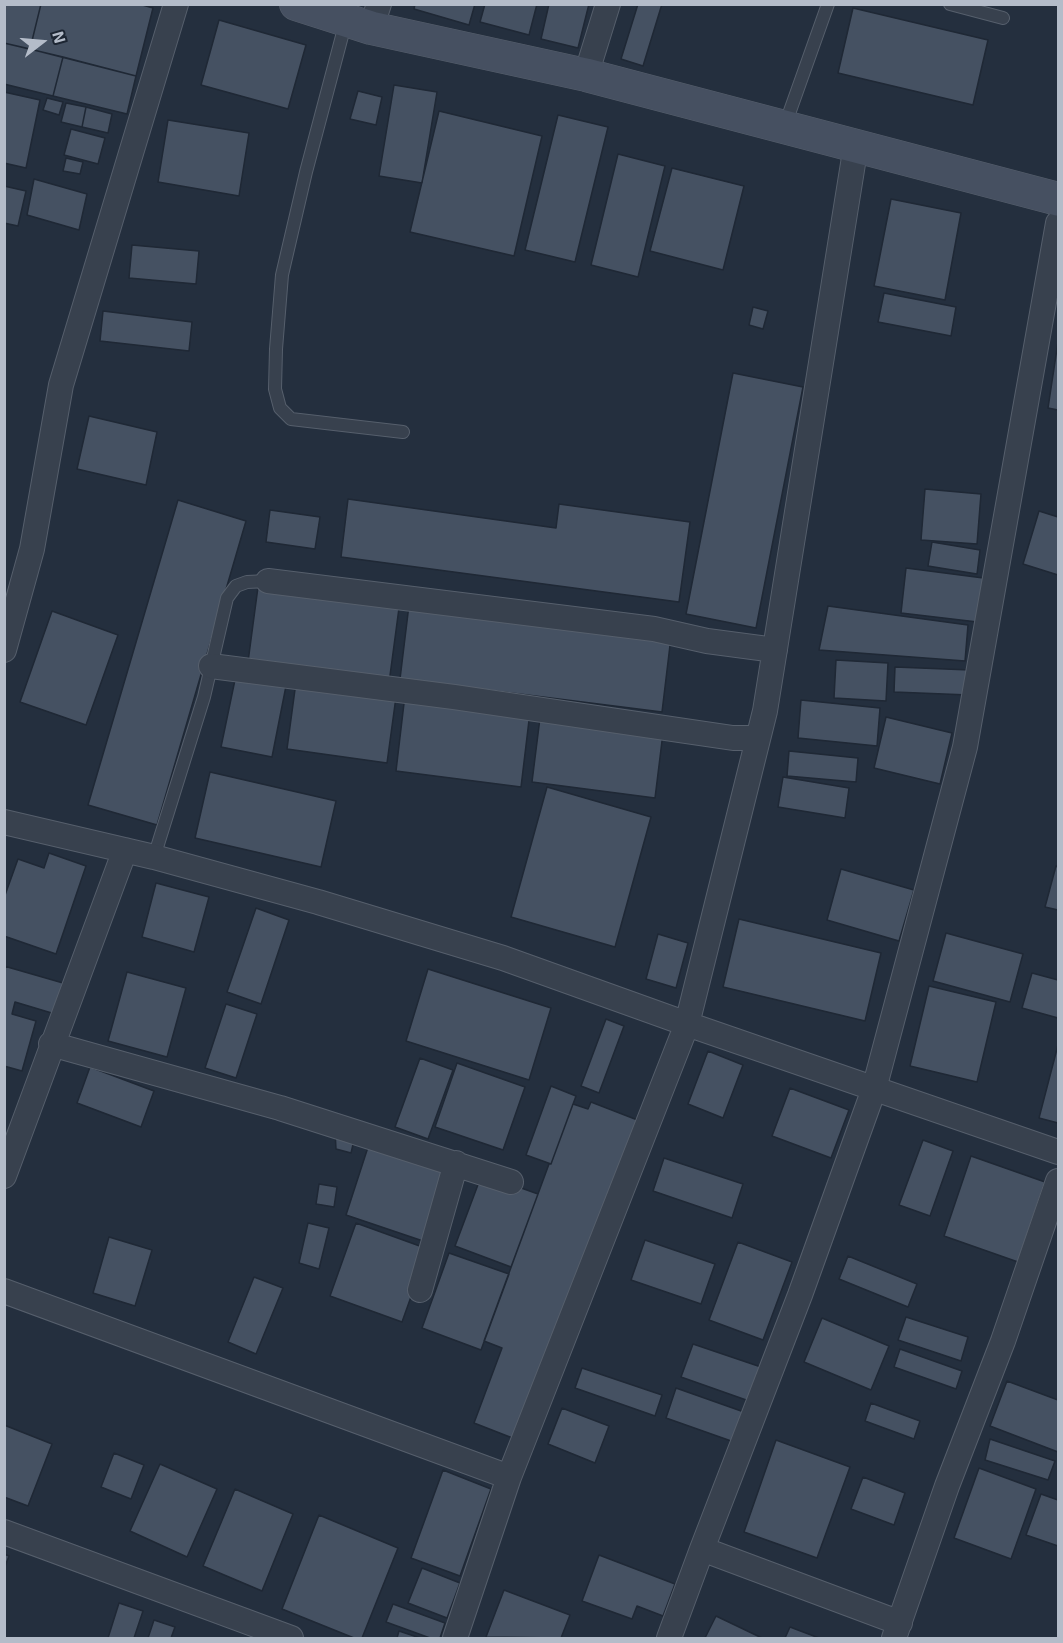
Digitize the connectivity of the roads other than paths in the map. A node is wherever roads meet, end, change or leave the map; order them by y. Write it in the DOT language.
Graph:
graph roads {
  1 [pos="176,4"];
  2 [pos="296,4"];
  3 [pos="608,4"];
  4 [pos="828,4"];
  5 [pos="950,4"];
  6 [pos="366,17"];
  7 [pos="1004,18"];
  8 [pos="586,75"];
  9 [pos="784,127"];
  10 [pos="855,145"];
  11 [pos="1059,199"];
  12 [pos="1059,224"];
  13 [pos="403,432"];
  14 [pos="268,581"];
  15 [pos="4,650"];
  16 [pos="774,650"];
  17 [pos="211,666"];
  18 [pos="757,738"];
  19 [pos="4,822"];
  20 [pos="124,850"];
  21 [pos="154,857"];
  22 [pos="687,1024"];
  23 [pos="51,1044"];
  24 [pos="874,1089"];
  25 [pos="1059,1152"];
  26 [pos="456,1163"];
  27 [pos="4,1176"];
  28 [pos="1059,1181"];
  29 [pos="512,1182"];
  30 [pos="420,1290"];
  31 [pos="4,1291"];
  32 [pos="509,1477"];
  33 [pos="4,1532"];
  34 [pos="702,1549"];
  35 [pos="897,1631"];
  36 [pos="291,1638"];
  37 [pos="455,1638"];
  38 [pos="669,1638"];
  1 -- 15 [label="street"];
  2 -- 6 [label="street"];
  3 -- 8 [label="street"];
  4 -- 9 [label="lane"];
  5 -- 7 [label="lane"];
  6 -- 8 [label="street"];
  6 -- 13 [label="lane"];
  8 -- 9 [label="street"];
  9 -- 10 [label="street"];
  10 -- 11 [label="street"];
  10 -- 16 [label="street"];
  12 -- 24 [label="street"];
  14 -- 16 [label="street"];
  14 -- 17 [label="lane"];
  16 -- 18 [label="street"];
  17 -- 18 [label="street"];
  17 -- 21 [label="lane"];
  18 -- 22 [label="street"];
  19 -- 20 [label="street"];
  20 -- 21 [label="street"];
  20 -- 23 [label="street"];
  21 -- 22 [label="street"];
  22 -- 24 [label="street"];
  22 -- 32 [label="street"];
  23 -- 26 [label="street"];
  23 -- 27 [label="street"];
  24 -- 25 [label="street"];
  24 -- 34 [label="street"];
  26 -- 29 [label="street"];
  26 -- 30 [label="street"];
  28 -- 35 [label="street"];
  31 -- 32 [label="street"];
  32 -- 37 [label="street"];
  33 -- 36 [label="street"];
  34 -- 35 [label="street"];
  34 -- 38 [label="street"];
}
